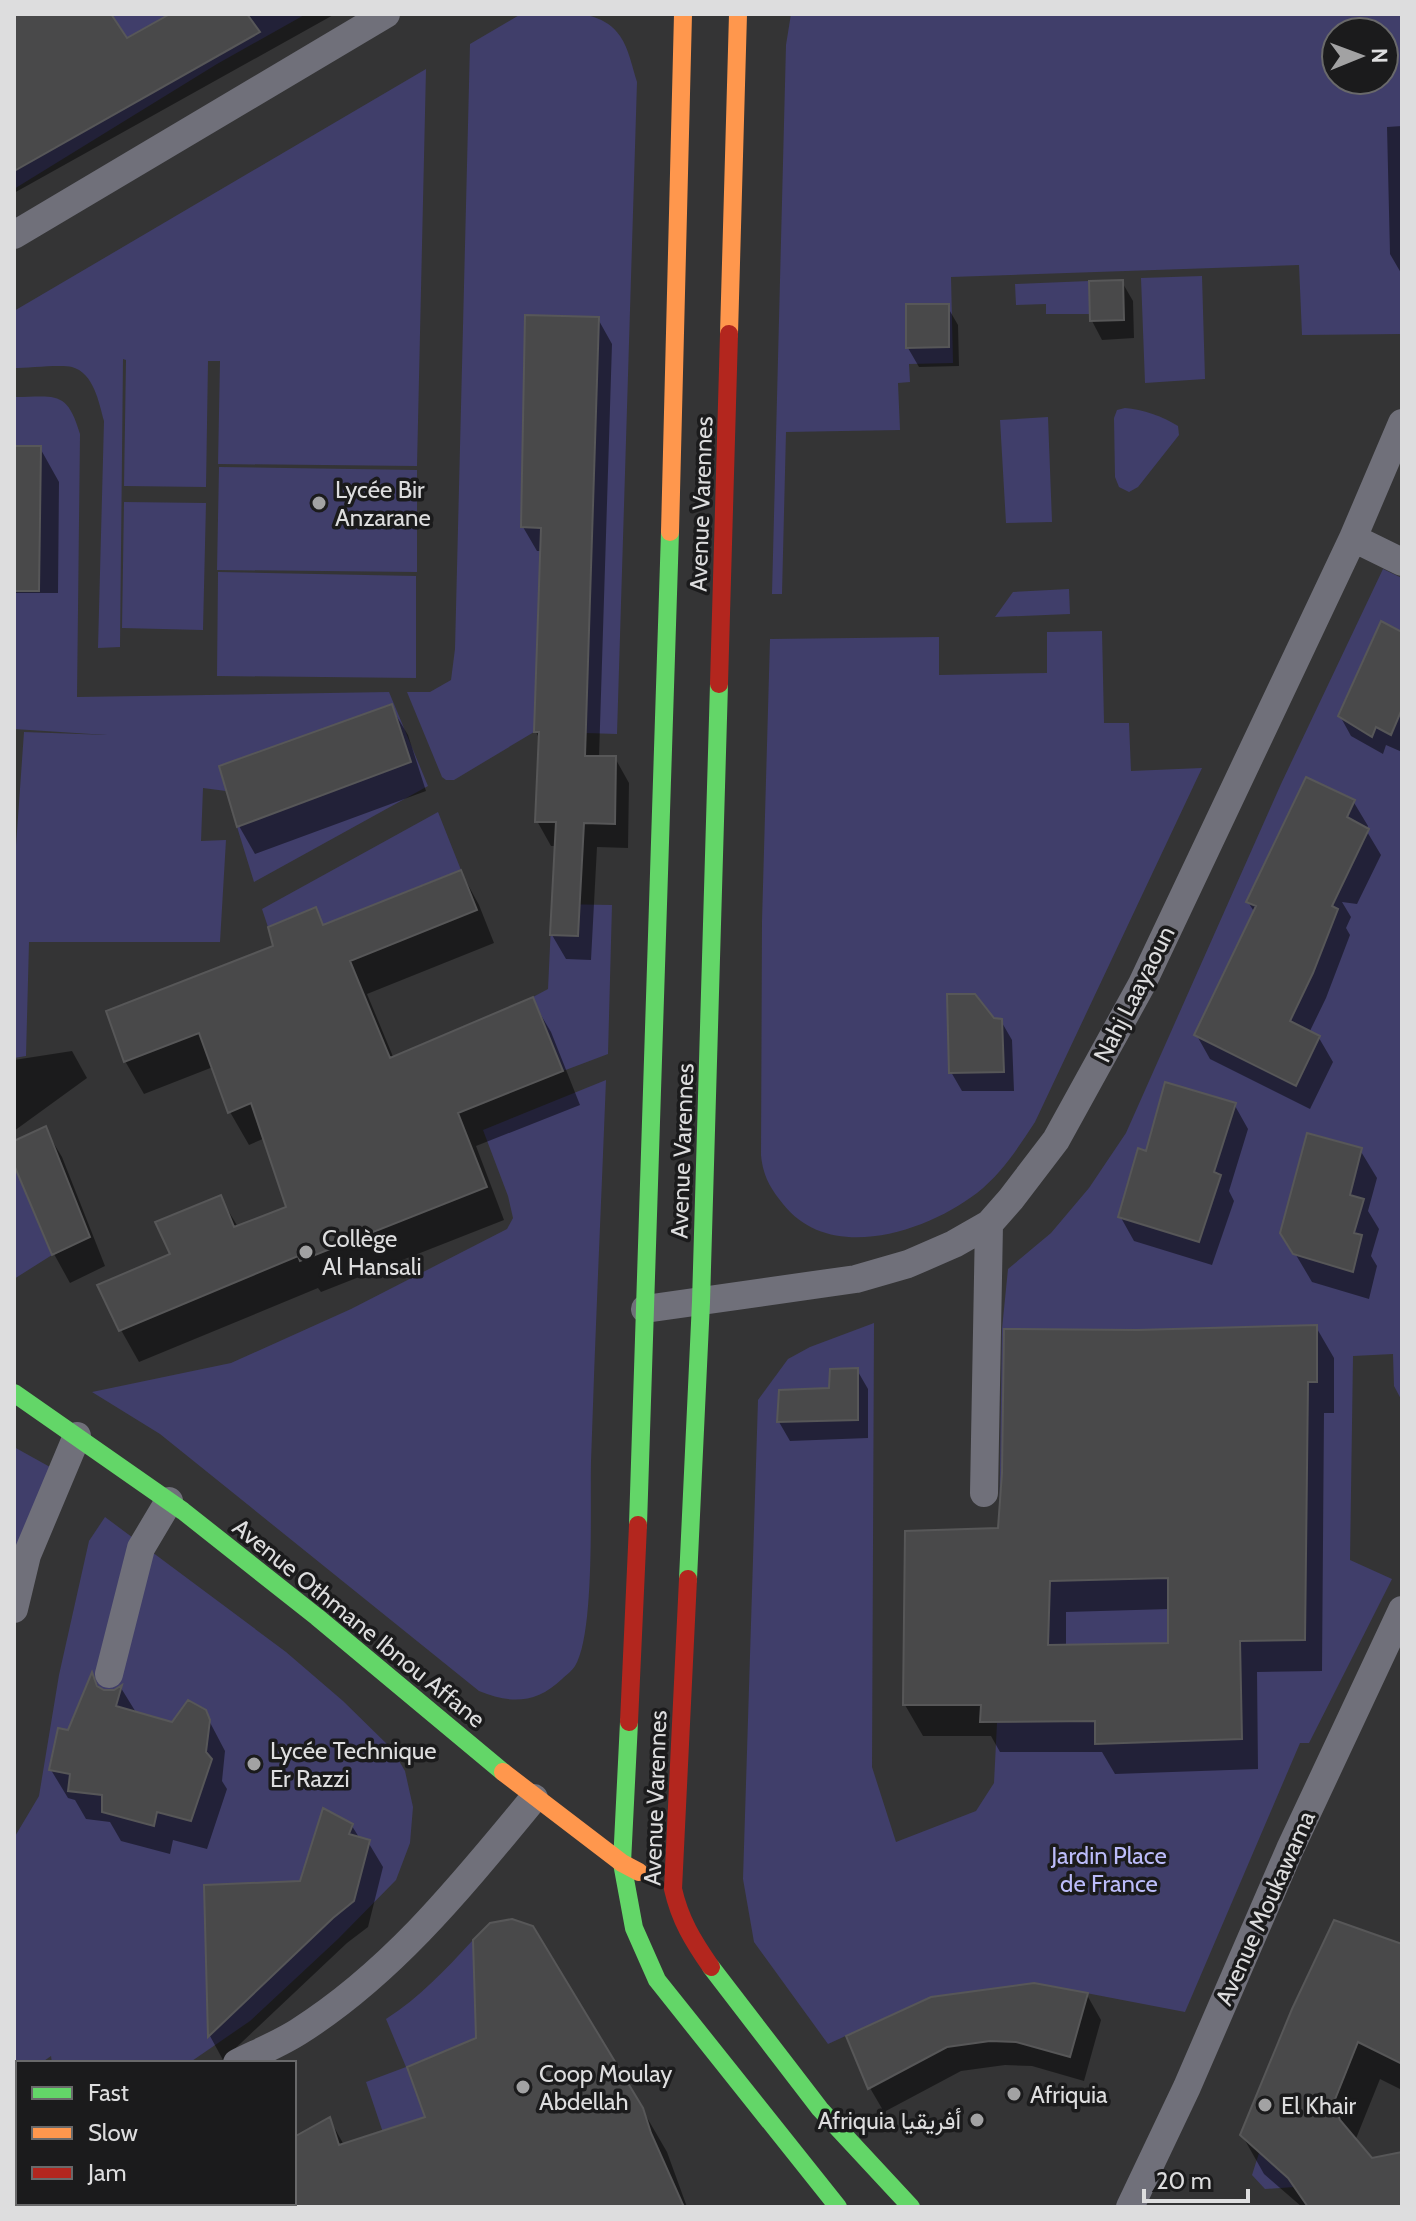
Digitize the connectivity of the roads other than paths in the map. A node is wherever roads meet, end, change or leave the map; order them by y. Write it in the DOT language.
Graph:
graph roads {
  1 [pos="386,14"];
  2 [pos="683,14"];
  3 [pos="738,14"];
  4 [pos="14,235"];
  5 [pos="1402,423"];
  6 [pos="1353,538"];
  7 [pos="1402,562"];
  8 [pos="678,744"];
  9 [pos="718,744"];
  10 [pos="989,1224"];
  11 [pos="701,1302"];
  12 [pos="645,1309"];
  13 [pos="14,1393"];
  14 [pos="77,1436"];
  15 [pos="984,1493"];
  16 [pos="169,1501"];
  17 [pos="14,1609"];
  18 [pos="1402,1610"];
  19 [pos="109,1674"];
  20 [pos="534,1798"];
  21 [pos="622,1863"];
  22 [pos="673,1889"];
  23 [pos="241,2061"];
  24 [pos="838,2207"];
  25 [pos="911,2207"];
  26 [pos="1130,2207"];
  1 -- 4 [label="street"];
  2 -- 8 [label="main road, Avenue Varennes"];
  3 -- 9 [label="main road, Avenue Varennes"];
  5 -- 6 [label="street, Nahj Laayaoun"];
  6 -- 7 [label="street"];
  6 -- 10 [label="street, Nahj Laayaoun"];
  8 -- 9 [label="main road"];
  8 -- 12 [label="main road, Avenue Varennes"];
  9 -- 11 [label="main road, Avenue Varennes"];
  10 -- 11 [label="street, Nahj Laayaoun"];
  10 -- 15 [label="street"];
  11 -- 12 [label="street, Nahj Laayaoun"];
  11 -- 22 [label="main road, Avenue Varennes"];
  12 -- 21 [label="main road, Avenue Varennes"];
  13 -- 14 [label="main road, Avenue Othmane Ibnou Affane"];
  14 -- 16 [label="main road, Avenue Othmane Ibnou Affane"];
  14 -- 17 [label="street"];
  16 -- 19 [label="street"];
  16 -- 20 [label="main road, Avenue Othmane Ibnou Affane"];
  18 -- 26 [label="street, Avenue Moukawama"];
  20 -- 21 [label="main road, Avenue Othmane Ibnou Affane"];
  20 -- 23 [label="street"];
  21 -- 22 [label="main road, Avenue Othmane Ibnou Affane"];
  21 -- 24 [label="main road, Avenue Varennes"];
  22 -- 25 [label="main road, Avenue Varennes"];
}
